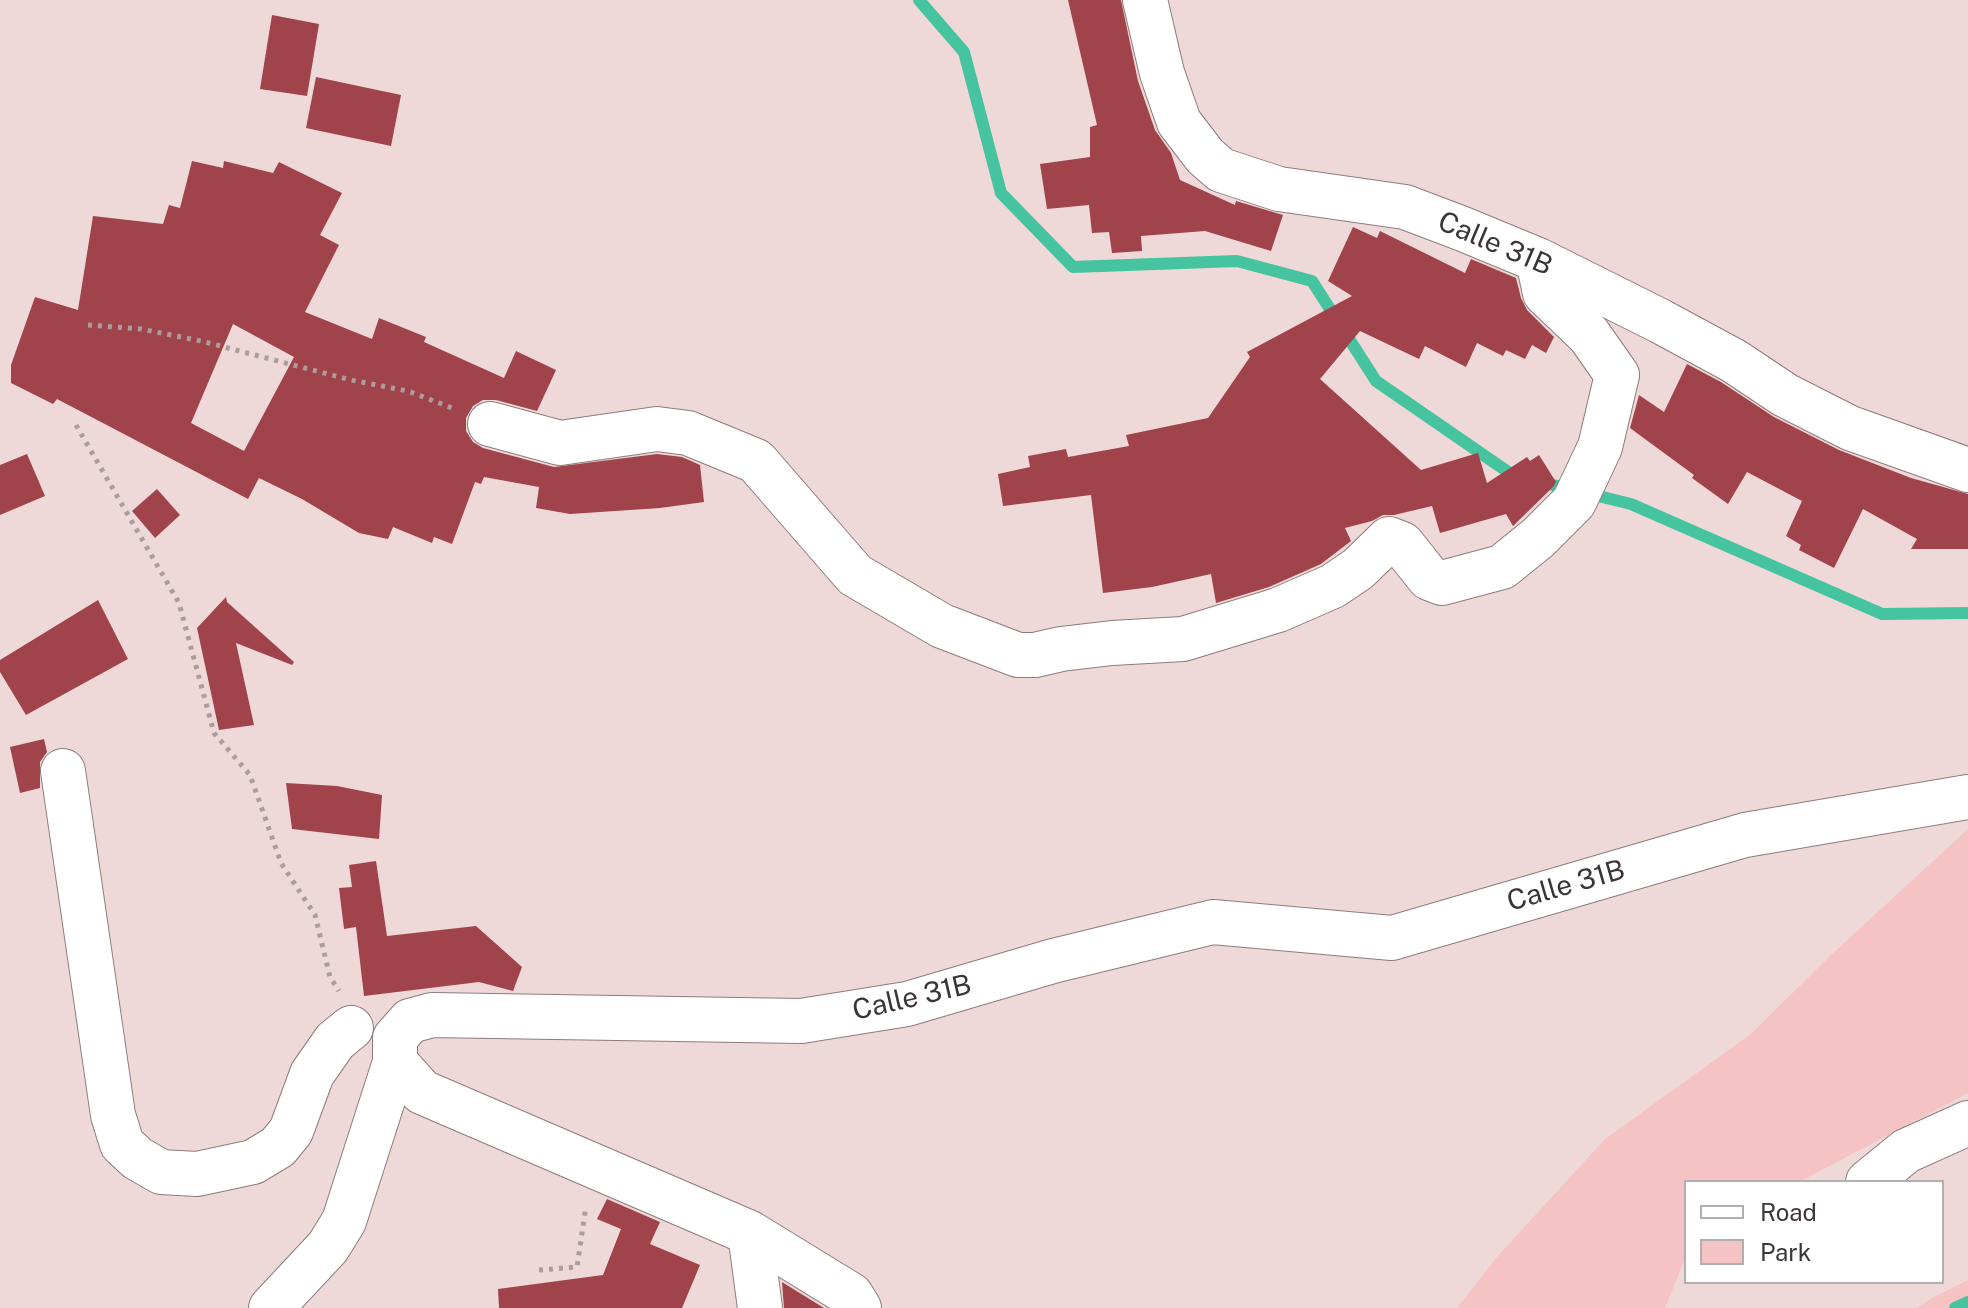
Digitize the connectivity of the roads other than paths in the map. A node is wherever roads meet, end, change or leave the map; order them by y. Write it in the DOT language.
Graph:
graph roads {
  1 [pos="1145,0"];
  2 [pos="1538,260"];
  3 [pos="490,424"];
  4 [pos="1968,470"];
  5 [pos="63,771"];
  6 [pos="1968,797"];
  7 [pos="351,1028"];
  8 [pos="395,1062"];
  9 [pos="1968,1123"];
  10 [pos="1870,1180"];
  11 [pos="750,1233"];
  12 [pos="271,1308"];
  13 [pos="760,1308"];
  14 [pos="859,1308"];
  1 -- 2 [label="street, Calle 31B"];
  2 -- 3 [label="street"];
  2 -- 4 [label="street, Calle 31B"];
  5 -- 7 [label="street"];
  6 -- 8 [label="street, Calle 31B"];
  8 -- 11 [label="street"];
  8 -- 12 [label="street, Calle 31B"];
  9 -- 10 [label="street"];
  11 -- 13 [label="street"];
  11 -- 14 [label="street"];
}
